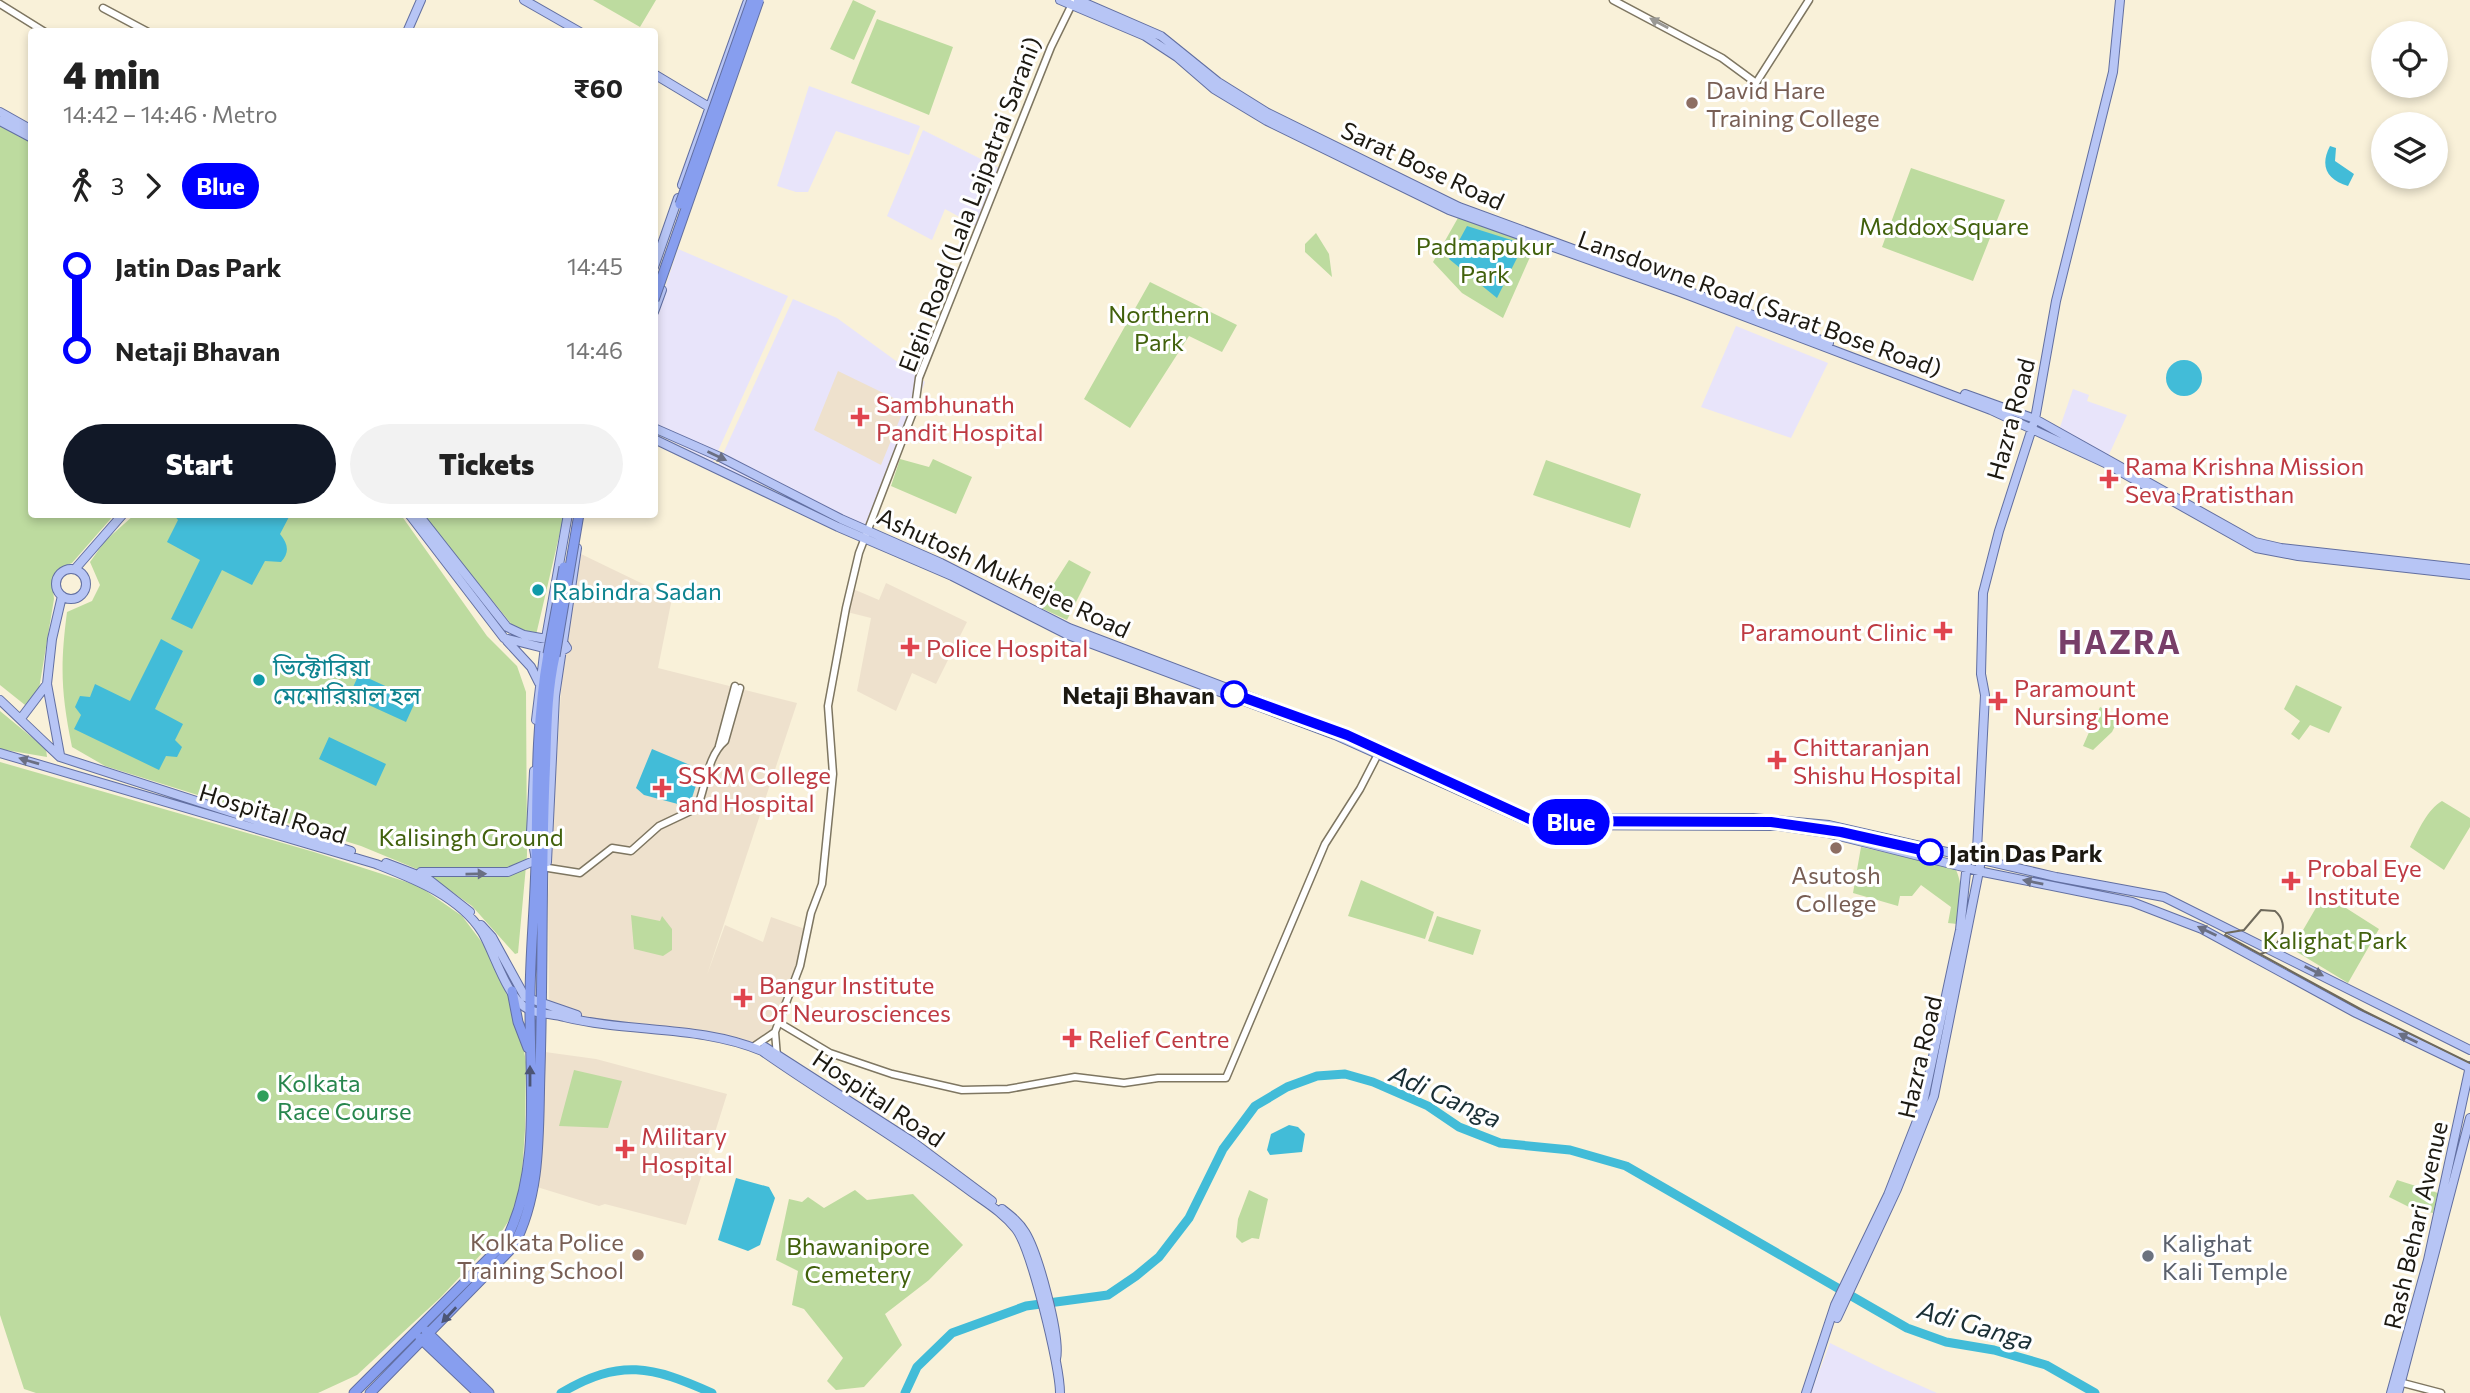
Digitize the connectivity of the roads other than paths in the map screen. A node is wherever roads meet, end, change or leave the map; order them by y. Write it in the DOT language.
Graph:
graph roads {
  1 [pos="421,0"];
  2 [pos="524,0"];
  3 [pos="750,0"];
  4 [pos="761,0"];
  5 [pos="1060,0"];
  6 [pos="1613,0"];
  7 [pos="1809,0"];
  8 [pos="2120,0"];
  9 [pos="1074,1"];
  10 [pos="0,5"];
  11 [pos="103,8"];
  12 [pos="38,28"];
  13 [pos="140,28"];
  14 [pos="409,28"];
  15 [pos="573,28"];
  16 [pos="658,76"];
  17 [pos="709,108"];
  18 [pos="0,112"];
  19 [pos="723,114"];
  20 [pos="0,121"];
  21 [pos="15,125"];
  22 [pos="28,129"];
  23 [pos="28,135"];
  24 [pos="658,255"];
  25 [pos="658,270"];
  26 [pos="658,289"];
  27 [pos="658,301"];
  28 [pos="2034,423"];
  29 [pos="658,430"];
  30 [pos="658,441"];
  31 [pos="120,518"];
  32 [pos="413,518"];
  33 [pos="421,518"];
  34 [pos="570,518"];
  35 [pos="570,518"];
  36 [pos="580,518"];
  37 [pos="580,518"];
  38 [pos="867,535"];
  39 [pos="75,569"];
  40 [pos="2470,569"];
  41 [pos="2470,575"];
  42 [pos="62,596"];
  43 [pos="505,638"];
  44 [pos="546,638"];
  45 [pos="563,647"];
  46 [pos="544,649"];
  47 [pos="539,682"];
  48 [pos="47,684"];
  49 [pos="737,687"];
  50 [pos="0,699"];
  51 [pos="22,718"];
  52 [pos="0,752"];
  53 [pos="1378,754"];
  54 [pos="60,757"];
  55 [pos="57,768"];
  56 [pos="1537,822"];
  57 [pos="540,824"];
  58 [pos="1977,850"];
  59 [pos="1969,857"];
  60 [pos="1983,860"];
  61 [pos="541,862"];
  62 [pos="1966,868"];
  63 [pos="1977,871"];
  64 [pos="414,872"];
  65 [pos="512,990"];
  66 [pos="530,1006"];
  67 [pos="541,1008"];
  68 [pos="778,1022"];
  69 [pos="775,1032"];
  70 [pos="755,1045"];
  71 [pos="2470,1051"];
  72 [pos="530,1053"];
  73 [pos="777,1057"];
  74 [pos="2470,1067"];
  75 [pos="2467,1120"];
  76 [pos="534,1134"];
  77 [pos="1867,1241"];
  78 [pos="1838,1306"];
  79 [pos="423,1334"];
  80 [pos="1056,1360"];
  81 [pos="2398,1382"];
  82 [pos="1058,1391"];
  83 [pos="2394,1392"];
  84 [pos="355,1393"];
  85 [pos="370,1393"];
  86 [pos="478,1393"];
  87 [pos="489,1393"];
  88 [pos="1808,1393"];
  89 [pos="2441,1393"];
  1 -- 14 [label="main road"];
  2 -- 15 [label="main road"];
  3 -- 17 [label="main road"];
  3 -- 25 [label="highway, bridge"];
  4 -- 19 [label="main road"];
  4 -- 26 [label="highway, bridge"];
  5 -- 9 [label="main road"];
  7 -- 6 [label="street, one-way"];
  8 -- 28 [label="main road, Hazra Road"];
  9 -- 28 [label="main road, Sarat Bose Road"];
  9 -- 38 [label="street, Elgin Road (Lala Lajpatrai Sarani)"];
  10 -- 12 [label="street"];
  11 -- 13 [label="street"];
  16 -- 17 [label="main road"];
  17 -- 19 [label="main road"];
  17 -- 24 [label="main road"];
  18 -- 21 [label="main road"];
  19 -- 27 [label="main road"];
  20 -- 21 [label="main road"];
  21 -- 22 [label="main road"];
  21 -- 23 [label="main road"];
  28 -- 40 [label="main road, Sarat Bose Road"];
  28 -- 41 [label="main road"];
  28 -- 58 [label="main road, Hazra Road"];
  29 -- 38 [label="main road, Ashutosh Mukhejee Road, one-way"];
  30 -- 38 [label="main road, Ashutosh Mukhejee Road"];
  31 -- 39 [label="main road"];
  32 -- 43 [label="main road"];
  33 -- 44 [label="main road"];
  34 -- 44 [label="main road"];
  35 -- 57 [label="highway, bridge"];
  36 -- 57 [label="highway, bridge"];
  37 -- 45 [label="main road"];
  38 -- 53 [label="main road, Ashutosh Mukhejee Road"];
  38 -- 56 [label="main road, Ashutosh Mukhejee Road"];
  38 -- 68 [label="street, Elgin Road (Lala Lajpatrai Sarani)"];
  39 -- 42 [label="main road"];
  39 -- 42 [label="main road"];
  42 -- 48 [label="main road"];
  43 -- 46 [label="main road"];
  43 -- 47 [label="main road"];
  44 -- 45 [label="main road"];
  44 -- 46 [label="main road"];
  45 -- 46 [label="main road"];
  45 -- 61 [label="main road"];
  46 -- 47 [label="main road"];
  47 -- 61 [label="main road"];
  48 -- 51 [label="main road"];
  48 -- 54 [label="main road"];
  49 -- 61 [label="street"];
  50 -- 51 [label="main road"];
  51 -- 54 [label="main road"];
  55 -- 52 [label="main road, Hospital Road, one-way"];
  53 -- 56 [label="main road, Ashutosh Mukhejee Road"];
  53 -- 68 [label="street"];
  54 -- 55 [label="main road"];
  54 -- 64 [label="main road, Hospital Road"];
  55 -- 65 [label="main road, Hospital Road"];
  56 -- 59 [label="main road"];
  56 -- 62 [label="main road"];
  57 -- 61 [label="highway"];
  58 -- 59 [label="main road"];
  58 -- 60 [label="main road"];
  59 -- 60 [label="main road"];
  59 -- 62 [label="main road, Hazra Road"];
  60 -- 63 [label="main road, Hazra Road"];
  60 -- 71 [label="main road, one-way"];
  64 -- 61 [label="main road, Hospital Road, one-way"];
  61 -- 66 [label="highway"];
  61 -- 67 [label="highway"];
  62 -- 63 [label="main road"];
  62 -- 77 [label="main road, Hazra Road"];
  74 -- 63 [label="main road, one-way"];
  63 -- 77 [label="main road, Hazra Road"];
  64 -- 66 [label="main road, Hospital Road"];
  65 -- 66 [label="main road, Hospital Road"];
  65 -- 72 [label="highway"];
  66 -- 67 [label="main road"];
  66 -- 72 [label="highway"];
  67 -- 70 [label="main road"];
  67 -- 76 [label="highway"];
  68 -- 69 [label="street, Elgin Road (Lala Lajpatrai Sarani)"];
  69 -- 70 [label="street"];
  69 -- 73 [label="street"];
  70 -- 73 [label="main road"];
  76 -- 72 [label="highway, one-way"];
  73 -- 80 [label="main road"];
  73 -- 80 [label="main road, Hospital Road"];
  74 -- 75 [label="main road, Rash Behari Avenue"];
  75 -- 81 [label="main road, Rash Behari Avenue"];
  76 -- 79 [label="highway"];
  77 -- 78 [label="main road"];
  78 -- 88 [label="main road"];
  78 -- 88 [label="main road"];
  79 -- 84 [label="highway"];
  79 -- 85 [label="highway"];
  79 -- 86 [label="highway"];
  79 -- 87 [label="highway"];
  80 -- 82 [label="main road"];
  81 -- 83 [label="main road, Rash Behari Avenue"];
  81 -- 89 [label="street"];
}
